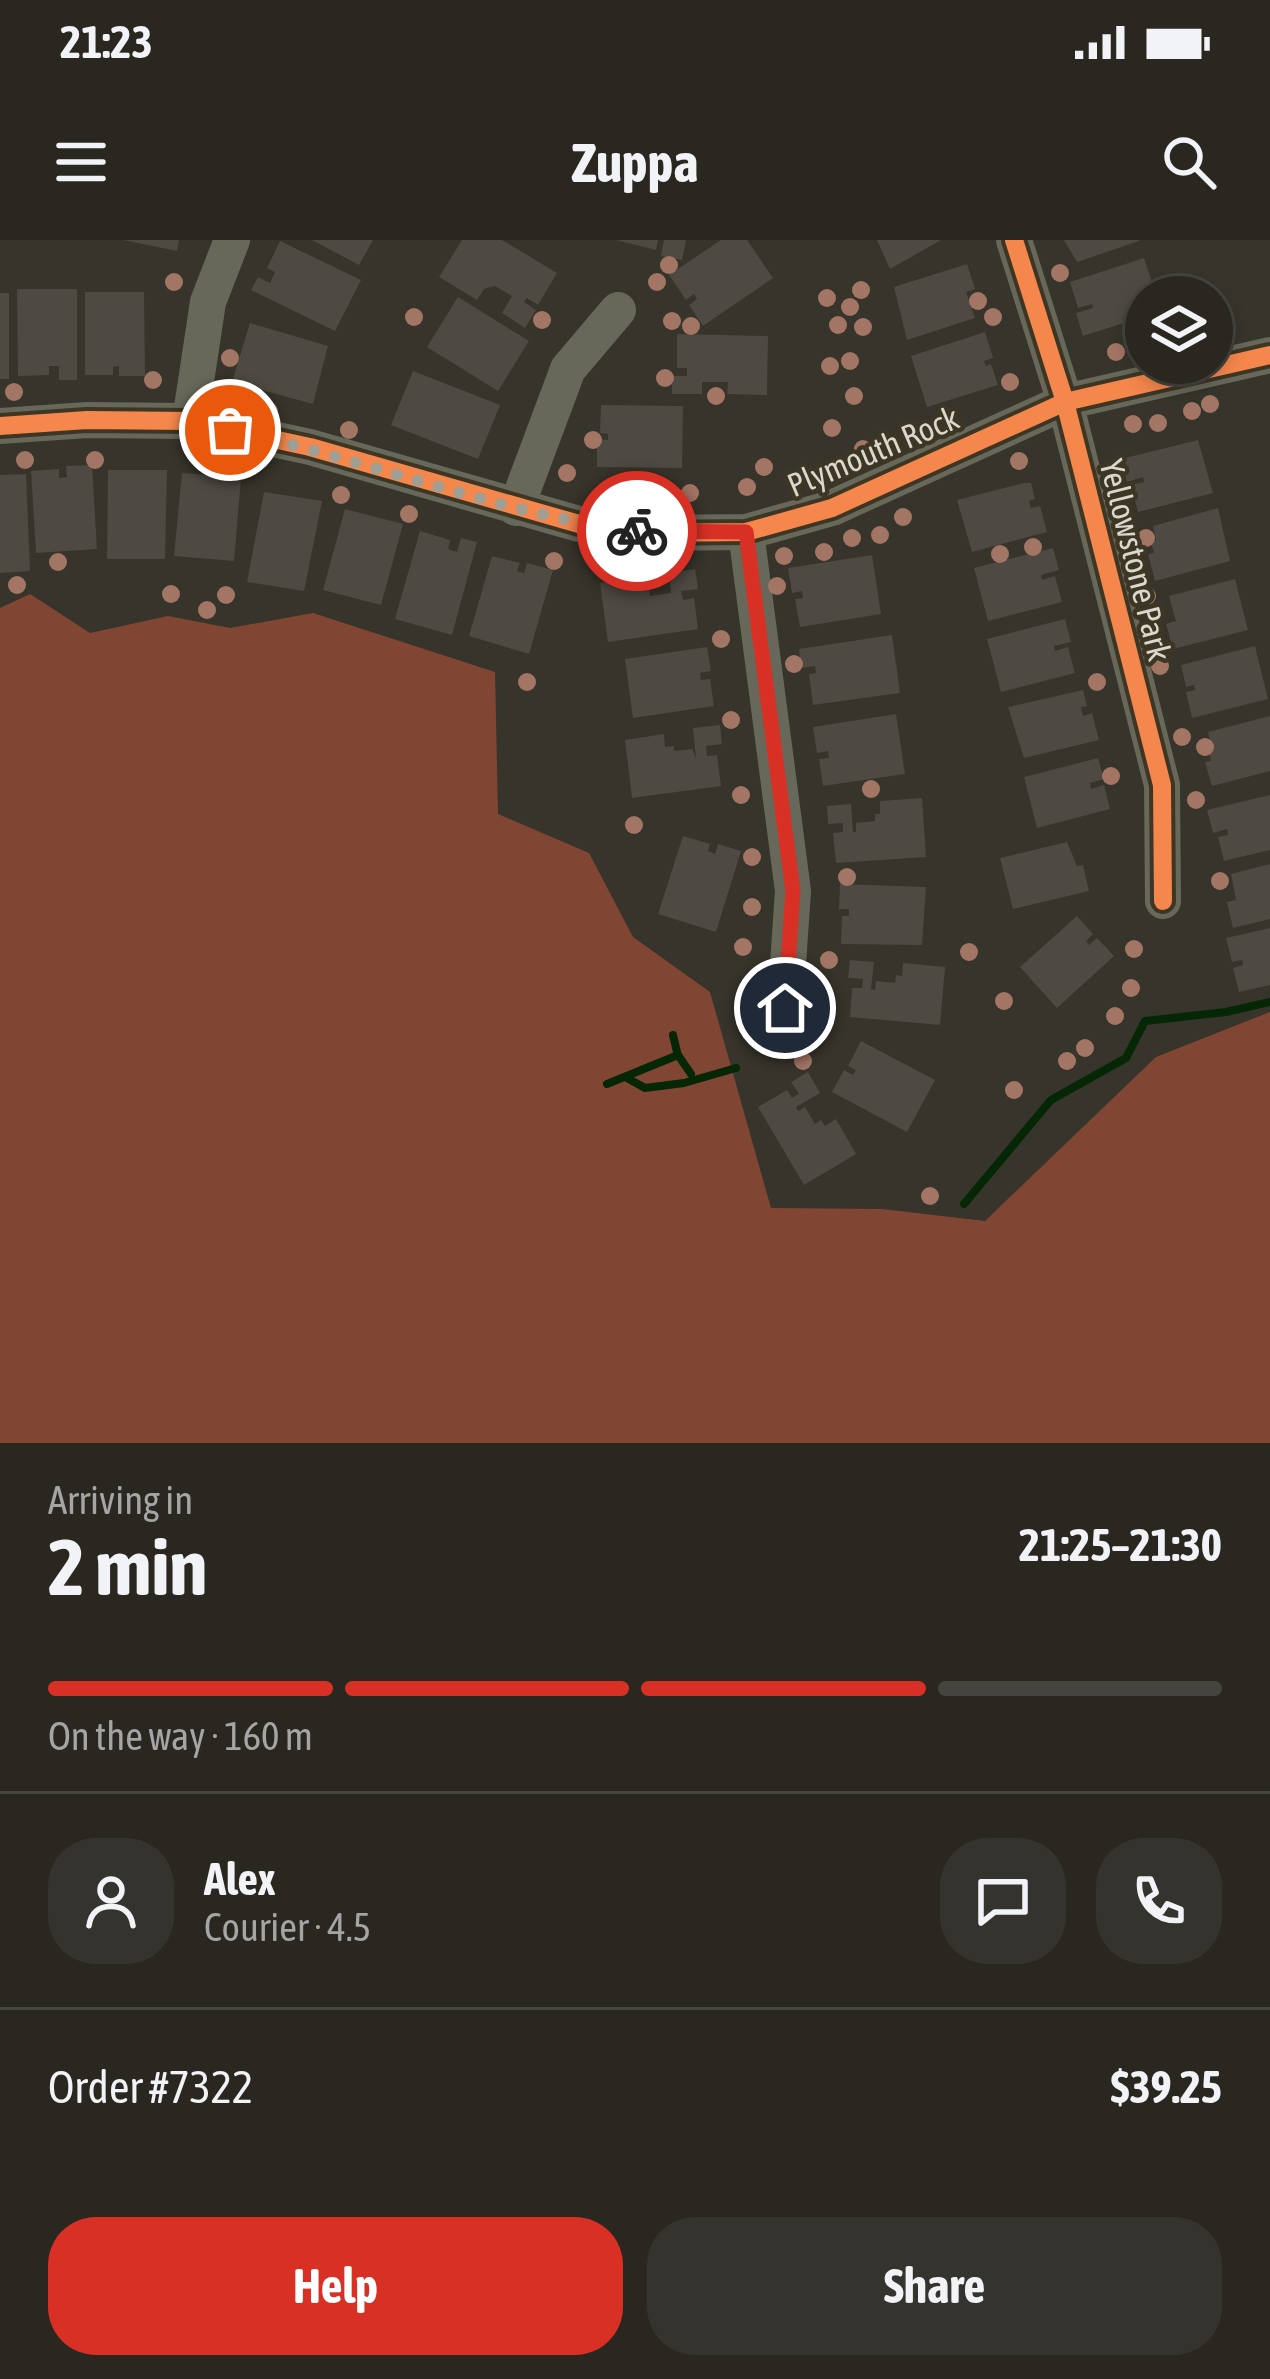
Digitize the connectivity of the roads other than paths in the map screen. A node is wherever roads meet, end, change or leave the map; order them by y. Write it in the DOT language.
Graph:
graph roads {
  1 [pos="232,240"];
  2 [pos="1014,240"];
  3 [pos="618,310"];
  4 [pos="1270,355"];
  5 [pos="1065,402"];
  6 [pos="190,421"];
  7 [pos="0,426"];
  8 [pos="515,508"];
  9 [pos="746,532"];
  10 [pos="1163,901"];
  11 [pos="785,1008"];
  1 -- 6 [label="street"];
  2 -- 5 [label="street, Yellowstone Park"];
  3 -- 8 [label="street"];
  4 -- 5 [label="street, Plymouth Rock"];
  5 -- 9 [label="street, Plymouth Rock"];
  5 -- 10 [label="street, Yellowstone Park"];
  6 -- 7 [label="street, Plymouth Rock"];
  6 -- 8 [label="street, Plymouth Rock"];
  8 -- 9 [label="street, Plymouth Rock"];
  9 -- 11 [label="street"];
}
